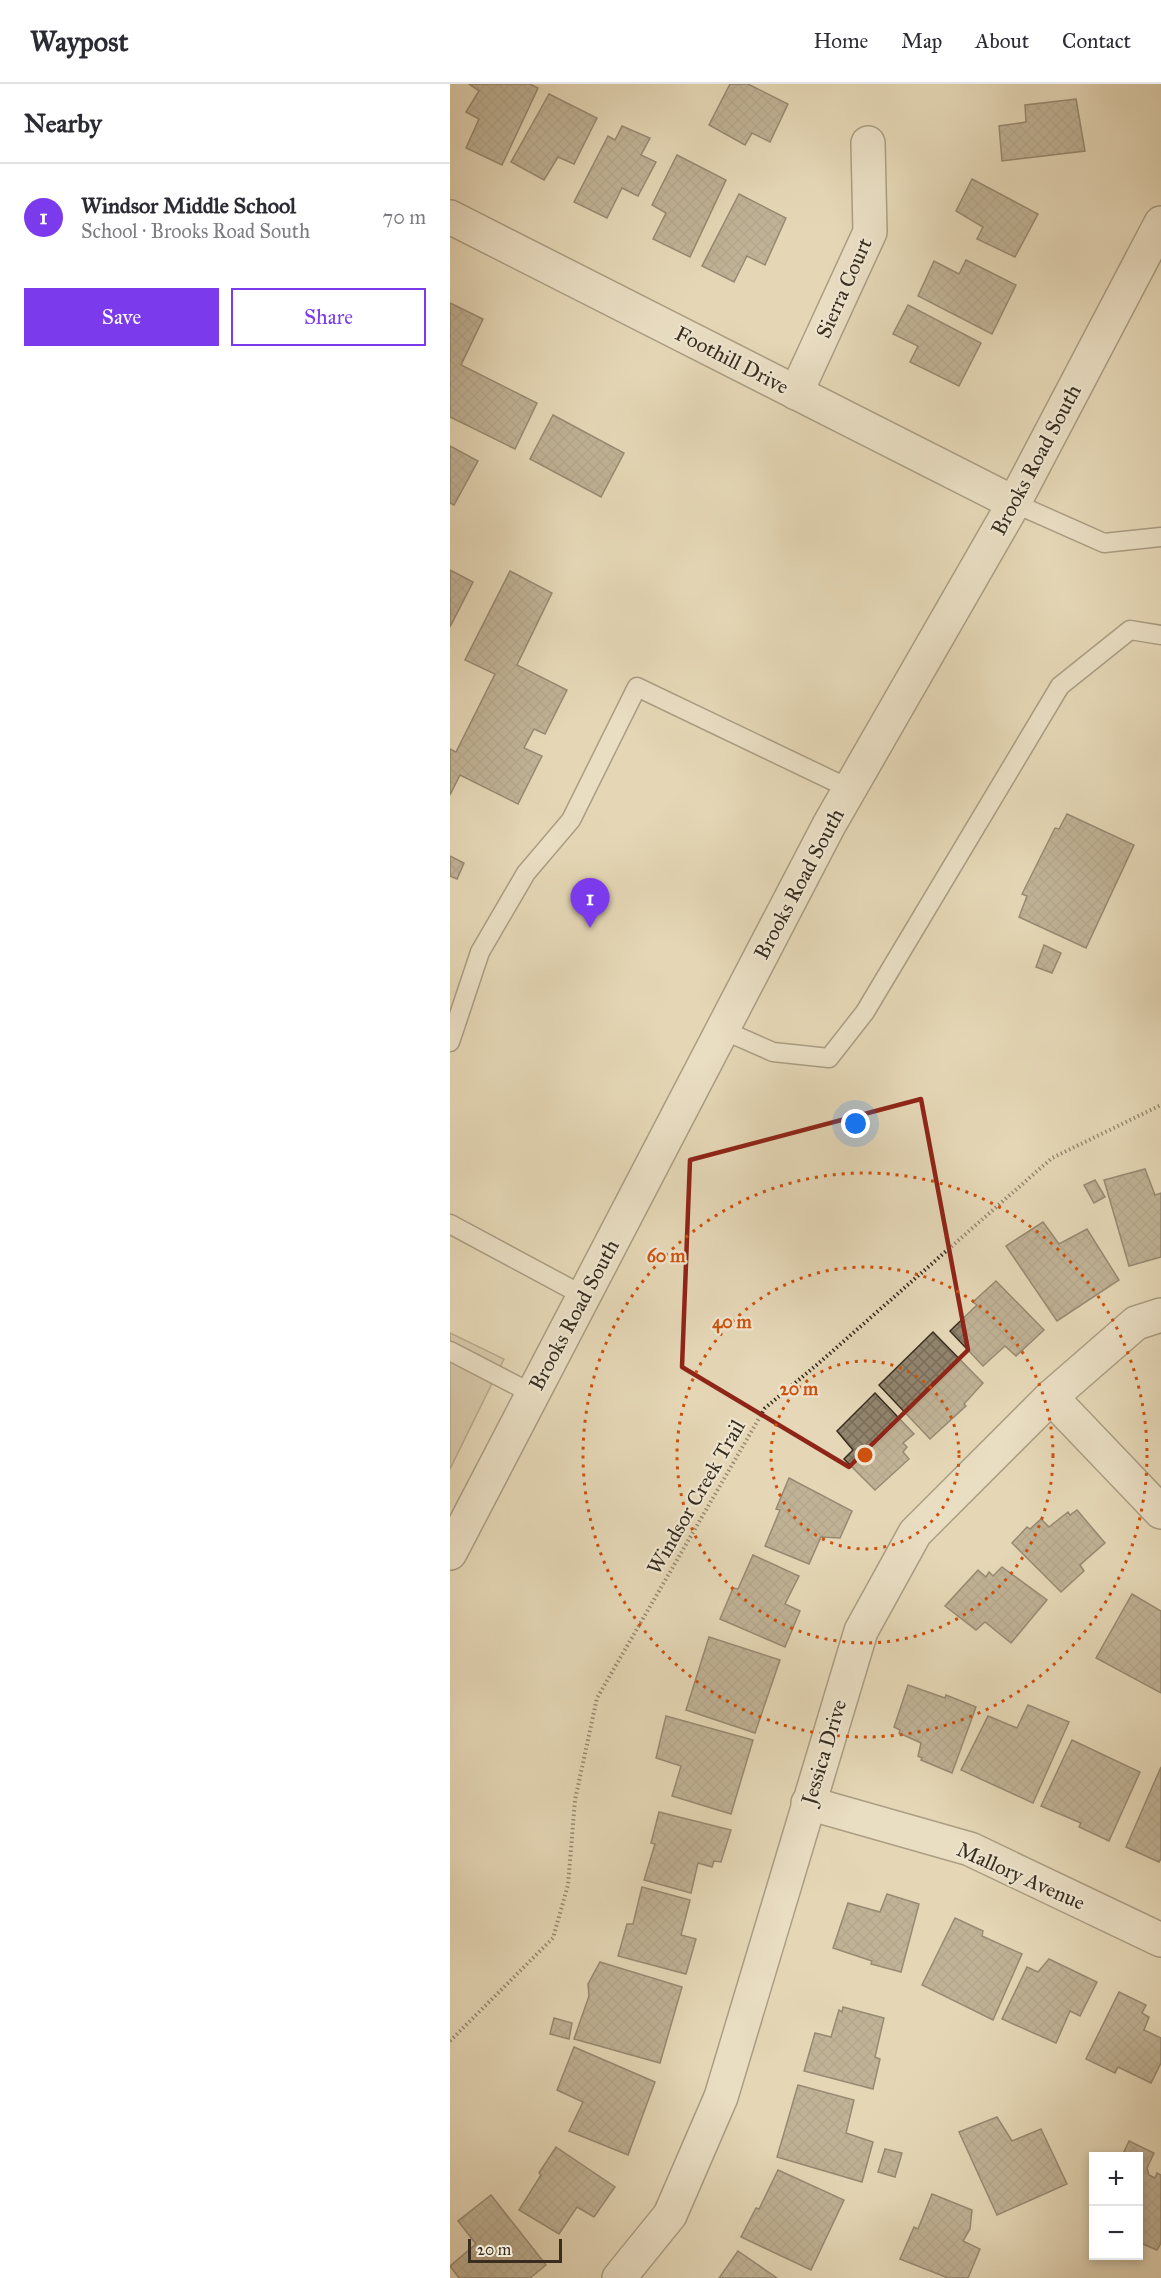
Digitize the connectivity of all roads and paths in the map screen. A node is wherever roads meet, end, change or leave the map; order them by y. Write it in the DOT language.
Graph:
graph roads {
  1 [pos="868,143"];
  2 [pos="450,217"];
  3 [pos="1160,229"];
  4 [pos="796,393"];
  5 [pos="1014,502"];
  6 [pos="1161,537"];
  7 [pos="1161,635"];
  8 [pos="850,789"];
  9 [pos="723,1029"];
  10 [pos="450,1042"];
  11 [pos="1161,1104"];
  12 [pos="450,1224"];
  13 [pos="584,1296"];
  14 [pos="1161,1315"];
  15 [pos="450,1352"];
  16 [pos="533,1394"];
  17 [pos="1051,1397"];
  18 [pos="1161,1512"];
  19 [pos="450,1553"];
  20 [pos="808,1803"];
  21 [pos="1161,1940"];
  22 [pos="450,2041"];
  23 [pos="620,2278"];
  1 -- 4 [label="street, Sierra Court"];
  2 -- 4 [label="street, Foothill Drive"];
  3 -- 5 [label="street, Brooks Road South"];
  4 -- 5 [label="street, Foothill Drive"];
  5 -- 6 [label="lane"];
  5 -- 8 [label="street, Brooks Road South"];
  7 -- 9 [label="lane"];
  8 -- 9 [label="street, Brooks Road South"];
  8 -- 10 [label="lane"];
  9 -- 13 [label="street, Brooks Road South"];
  11 -- 22 [label="path, Windsor Creek Trail"];
  12 -- 13 [label="lane"];
  13 -- 16 [label="street, Brooks Road South"];
  14 -- 17 [label="street, Jessica Drive"];
  15 -- 16 [label="lane"];
  16 -- 19 [label="street, Brooks Road South"];
  17 -- 18 [label="street"];
  17 -- 20 [label="street, Jessica Drive"];
  20 -- 21 [label="street, Mallory Avenue"];
  20 -- 23 [label="street, Jessica Drive"];
}
